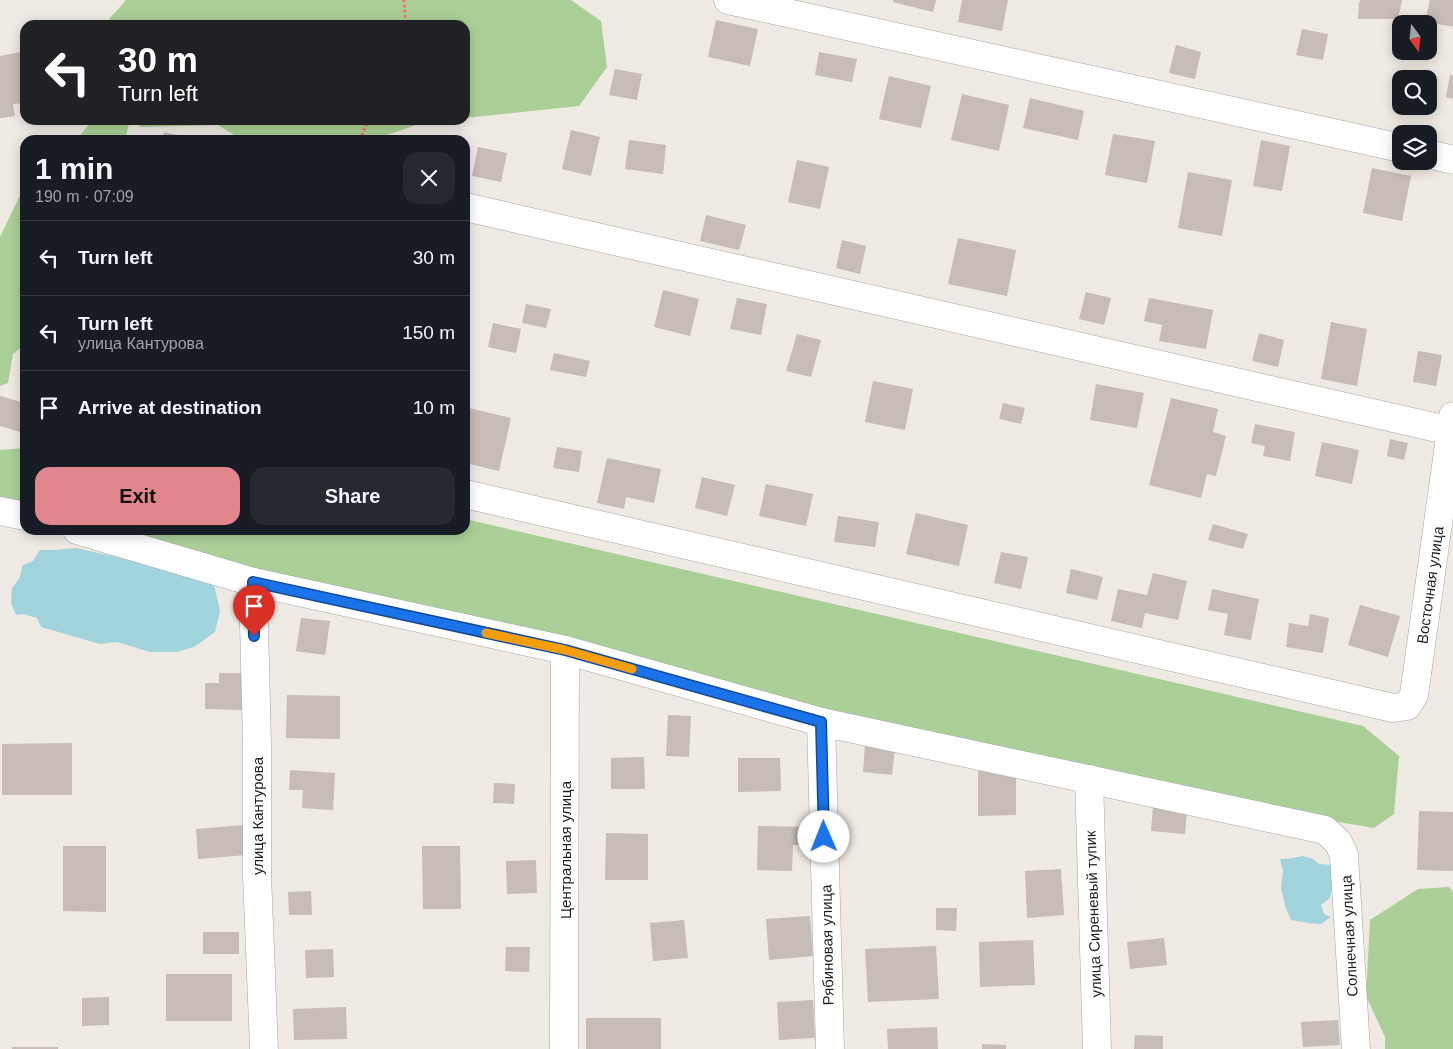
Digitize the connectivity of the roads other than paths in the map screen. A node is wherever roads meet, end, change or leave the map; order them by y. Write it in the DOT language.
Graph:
graph roads {
  1 [pos="728,0"];
  2 [pos="1392,146"];
  3 [pos="1437,156"];
  4 [pos="1453,160"];
  5 [pos="470,208"];
  6 [pos="1452,423"];
  7 [pos="470,495"];
  8 [pos="0,511"];
  9 [pos="20,515"];
  10 [pos="94,535"];
  11 [pos="253,582"];
  12 [pos="565,650"];
  13 [pos="821,722"];
  14 [pos="1089,780"];
  15 [pos="264,1049"];
  16 [pos="564,1049"];
  17 [pos="830,1049"];
  18 [pos="1097,1049"];
  19 [pos="1356,1049"];
  1 -- 2 [label="street"];
  3 -- 4 [label="street"];
  5 -- 6 [label="street"];
  6 -- 7 [label="street, Восточная улица"];
  8 -- 9 [label="street"];
  10 -- 11 [label="street"];
  11 -- 12 [label="street"];
  11 -- 15 [label="street, улица Кантурова"];
  12 -- 13 [label="street"];
  12 -- 16 [label="street, Центральная улица"];
  13 -- 14 [label="street"];
  13 -- 17 [label="street, Рябиновая улица"];
  14 -- 18 [label="street, улица Сиреневый тупик"];
  14 -- 19 [label="street, Солнечная улица"];
}
